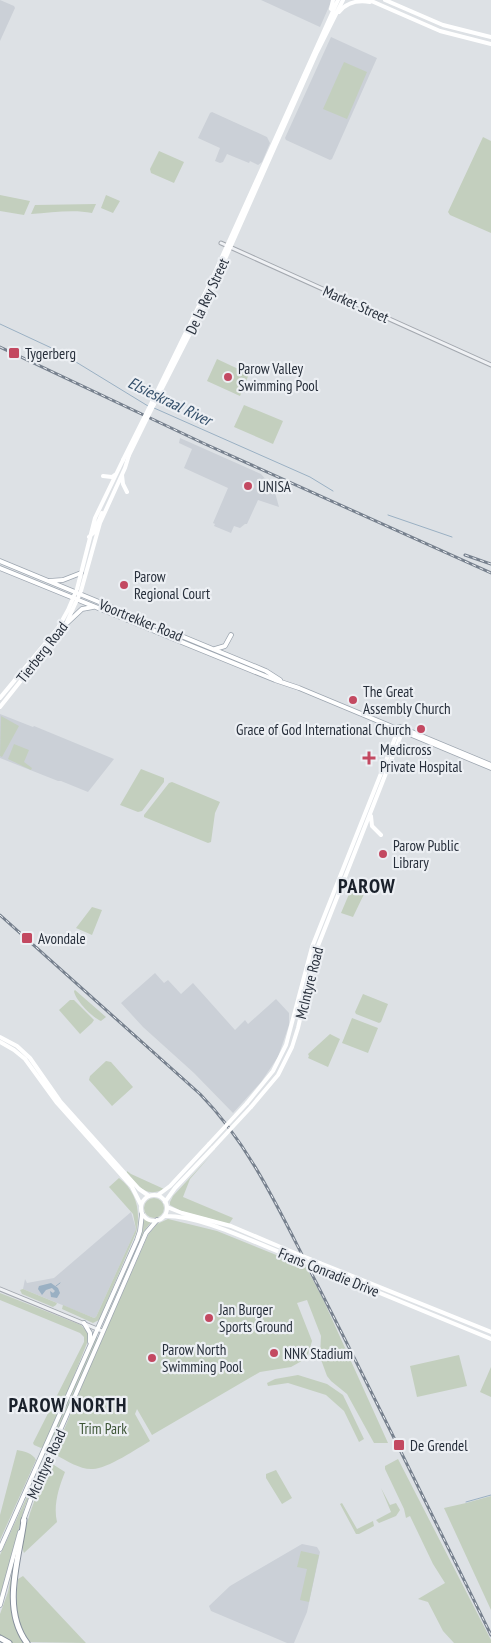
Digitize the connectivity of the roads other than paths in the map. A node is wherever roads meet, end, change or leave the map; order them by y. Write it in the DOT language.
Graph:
graph roads {
  1 [pos="333,0"];
  2 [pos="338,0"];
  3 [pos="343,0"];
  4 [pos="369,0"];
  5 [pos="385,0"];
  6 [pos="377,4"];
  7 [pos="331,19"];
  8 [pos="491,37"];
  9 [pos="491,44"];
  10 [pos="221,243"];
  11 [pos="228,247"];
  12 [pos="491,365"];
  13 [pos="153,403"];
  14 [pos="116,474"];
  15 [pos="122,475"];
  16 [pos="103,476"];
  17 [pos="127,492"];
  18 [pos="108,505"];
  19 [pos="89,537"];
  20 [pos="0,561"];
  21 [pos="0,568"];
  22 [pos="81,572"];
  23 [pos="45,580"];
  24 [pos="77,594"];
  25 [pos="76,599"];
  26 [pos="95,607"];
  27 [pos="66,624"];
  28 [pos="231,635"];
  29 [pos="213,649"];
  30 [pos="280,680"];
  31 [pos="0,698"];
  32 [pos="0,707"];
  33 [pos="400,729"];
  34 [pos="491,767"];
  35 [pos="372,812"];
  36 [pos="381,835"];
  37 [pos="0,1037"];
  38 [pos="0,1042"];
  39 [pos="157,1195"];
  40 [pos="149,1196"];
  41 [pos="165,1202"];
  42 [pos="141,1205"];
  43 [pos="167,1207"];
  44 [pos="142,1214"];
  45 [pos="164,1216"];
  46 [pos="157,1220"];
  47 [pos="0,1290"];
  48 [pos="84,1323"];
  49 [pos="100,1330"];
  50 [pos="491,1332"];
  51 [pos="491,1339"];
  52 [pos="88,1349"];
  53 [pos="24,1520"];
  54 [pos="0,1549"];
  55 [pos="0,1605"];
  56 [pos="0,1638"];
  57 [pos="9,1643"];
  58 [pos="27,1643"];
  1 -- 7 [label="main road"];
  2 -- 7 [label="main road, De la Rey Street"];
  3 -- 7 [label="main road, De la Rey Street"];
  4 -- 6 [label="main road"];
  5 -- 8 [label="main road"];
  6 -- 7 [label="main road"];
  6 -- 9 [label="main road"];
  7 -- 11 [label="main road, De la Rey Street"];
  10 -- 11 [label="street, Market Street"];
  11 -- 12 [label="street, Market Street"];
  11 -- 13 [label="main road, De la Rey Street"];
  13 -- 14 [label="main road, De la Rey Street, bridge"];
  13 -- 15 [label="main road, De la Rey Street, bridge"];
  14 -- 16 [label="main road"];
  14 -- 19 [label="main road, De la Rey Street"];
  15 -- 17 [label="main road"];
  15 -- 18 [label="main road, De la Rey Street"];
  18 -- 19 [label="main road"];
  18 -- 24 [label="main road, De la Rey Street"];
  19 -- 22 [label="main road, De la Rey Street"];
  20 -- 23 [label="main road, Voortrekker Road"];
  21 -- 25 [label="main road, Voortrekker Road"];
  22 -- 23 [label="main road"];
  22 -- 24 [label="main road, De la Rey Street"];
  23 -- 24 [label="main road, Voortrekker Road"];
  24 -- 25 [label="main road, Tierberg Road"];
  24 -- 29 [label="main road, Voortrekker Road"];
  25 -- 26 [label="main road, Voortrekker Road"];
  25 -- 27 [label="main road, Tierberg Road"];
  25 -- 31 [label="main road, Tierberg Road"];
  26 -- 27 [label="main road"];
  26 -- 30 [label="main road, Voortrekker Road"];
  27 -- 32 [label="main road, Tierberg Road"];
  28 -- 29 [label="main road"];
  29 -- 30 [label="main road, Voortrekker Road"];
  30 -- 33 [label="main road, Voortrekker Road"];
  33 -- 34 [label="main road, Voortrekker Road"];
  33 -- 35 [label="main road, McIntyre Road"];
  33 -- 39 [label="main road, McIntyre Road, bridge"];
  35 -- 36 [label="main road"];
  35 -- 41 [label="main road, McIntyre Road, bridge"];
  37 -- 40 [label="main road"];
  38 -- 42 [label="main road"];
  39 -- 40 [label="main road"];
  39 -- 41 [label="main road"];
  40 -- 42 [label="main road"];
  41 -- 43 [label="main road"];
  42 -- 44 [label="main road"];
  43 -- 45 [label="main road"];
  43 -- 50 [label="main road, Frans Conradie Drive, bridge"];
  44 -- 46 [label="main road"];
  44 -- 49 [label="main road, McIntyre Road"];
  45 -- 46 [label="main road"];
  45 -- 51 [label="main road, Frans Conradie Drive, bridge"];
  46 -- 49 [label="main road, McIntyre Road"];
  47 -- 48 [label="street"];
  48 -- 49 [label="street"];
  48 -- 52 [label="main road"];
  49 -- 52 [label="main road, McIntyre Road"];
  49 -- 53 [label="main road, McIntyre Road"];
  52 -- 54 [label="main road, McIntyre Road"];
  53 -- 55 [label="main road, McIntyre Road"];
  53 -- 58 [label="highway"];
  56 -- 57 [label="highway"];
}
